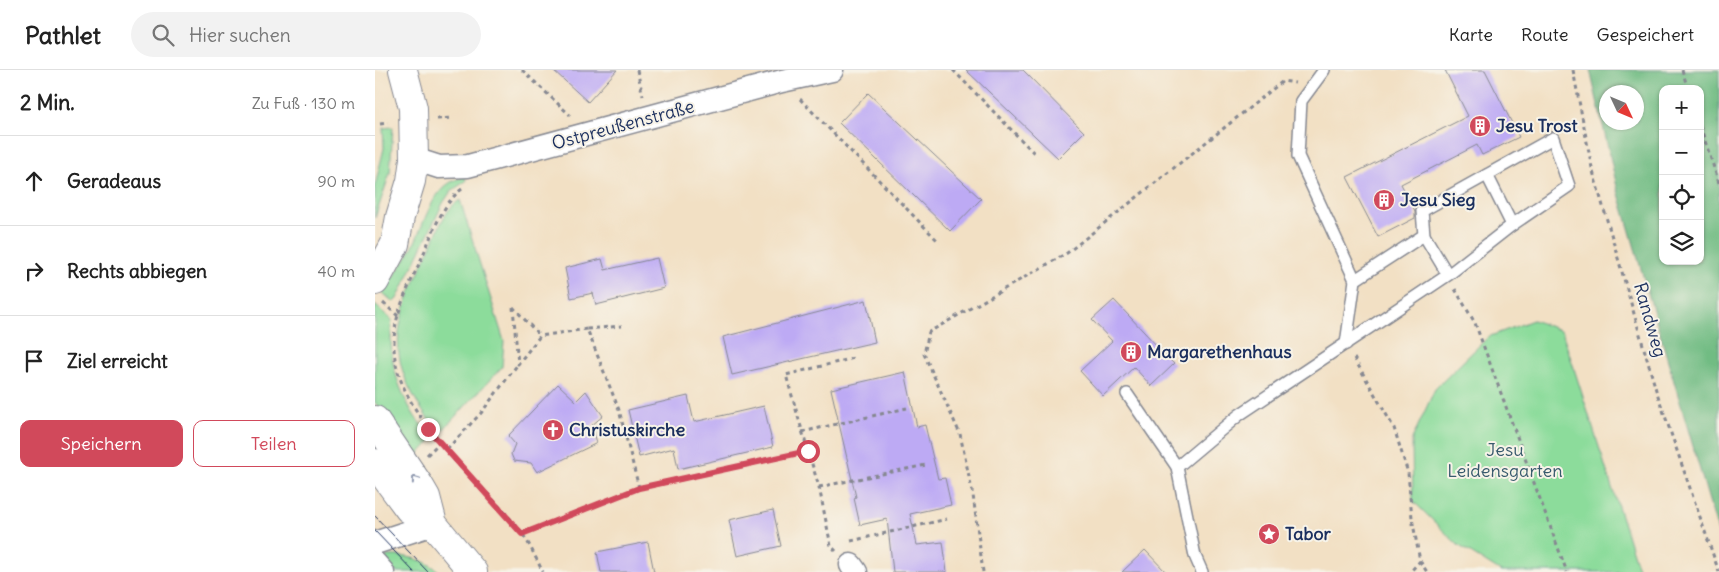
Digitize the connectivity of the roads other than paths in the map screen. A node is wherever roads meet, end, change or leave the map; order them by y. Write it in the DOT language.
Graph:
graph roads {
  1 [pos="403,70"];
  2 [pos="832,70"];
  3 [pos="1324,70"];
  4 [pos="414,159"];
  5 [pos="1487,175"];
  6 [pos="400,217"];
  7 [pos="1512,226"];
  8 [pos="1424,235"];
  9 [pos="375,242"];
  10 [pos="1447,275"];
  11 [pos="1355,280"];
  12 [pos="376,290"];
  13 [pos="1346,344"];
  14 [pos="1127,394"];
  15 [pos="375,420"];
  16 [pos="375,463"];
  17 [pos="1177,467"];
  18 [pos="433,524"];
  19 [pos="375,543"];
  20 [pos="375,562"];
  21 [pos="383,572"];
  22 [pos="473,572"];
  23 [pos="1202,572"];
  1 -- 4 [label="street"];
  2 -- 4 [label="street, Ostpreußenstraße"];
  3 -- 11 [label="lane"];
  4 -- 6 [label="street"];
  5 -- 7 [label="lane"];
  5 -- 7 [label="lane"];
  5 -- 8 [label="lane"];
  6 -- 9 [label="street"];
  6 -- 12 [label="street"];
  7 -- 10 [label="lane"];
  8 -- 10 [label="lane"];
  8 -- 11 [label="lane"];
  10 -- 13 [label="lane"];
  11 -- 13 [label="lane"];
  13 -- 17 [label="lane"];
  14 -- 17 [label="lane"];
  18 -- 15 [label="street, one-way"];
  16 -- 18 [label="street"];
  17 -- 23 [label="lane"];
  18 -- 19 [label="street"];
  18 -- 22 [label="street"];
  20 -- 21 [label="street"];
}
